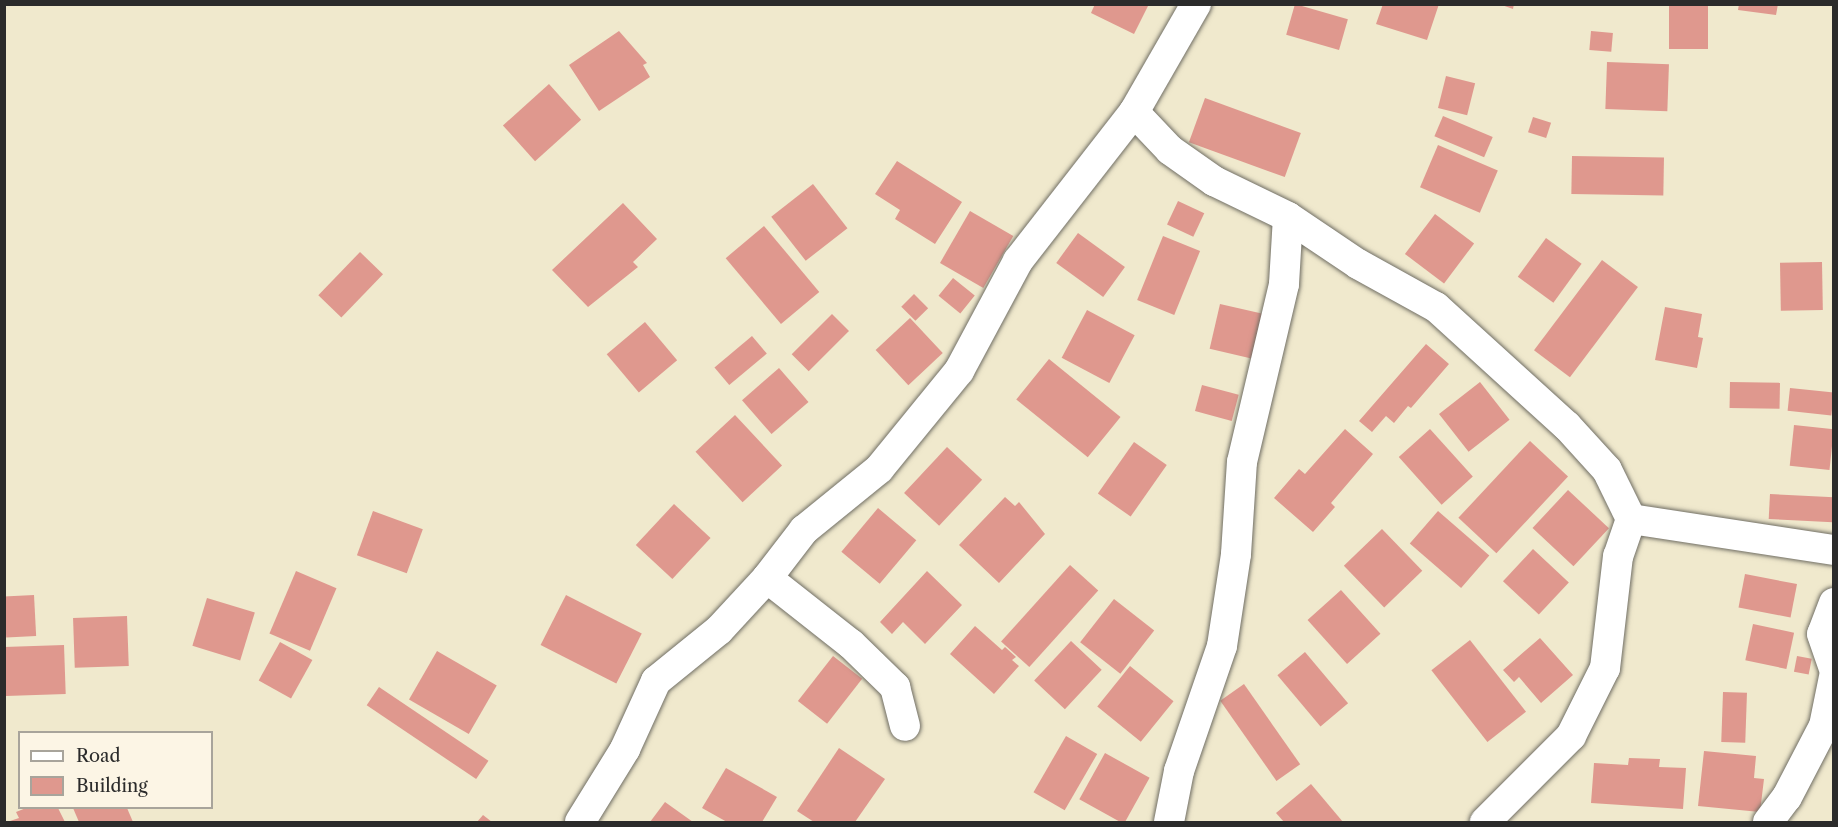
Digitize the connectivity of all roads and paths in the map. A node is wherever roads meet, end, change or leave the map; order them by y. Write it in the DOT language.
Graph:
graph roads {
  1 [pos="1196,4"];
  2 [pos="1134,112"];
  3 [pos="1288,217"];
  4 [pos="1631,519"];
  5 [pos="1833,550"];
  6 [pos="767,578"];
  7 [pos="1833,603"];
  8 [pos="1833,669"];
  9 [pos="1833,677"];
  10 [pos="905,726"];
  11 [pos="580,822"];
  12 [pos="1169,822"];
  13 [pos="1485,822"];
  14 [pos="1768,822"];
  1 -- 2 [label="street"];
  2 -- 3 [label="street"];
  2 -- 6 [label="street"];
  3 -- 4 [label="street"];
  3 -- 12 [label="street"];
  4 -- 5 [label="street"];
  4 -- 13 [label="street"];
  6 -- 10 [label="street"];
  6 -- 11 [label="street"];
  7 -- 8 [label="street"];
  9 -- 14 [label="street"];
}
